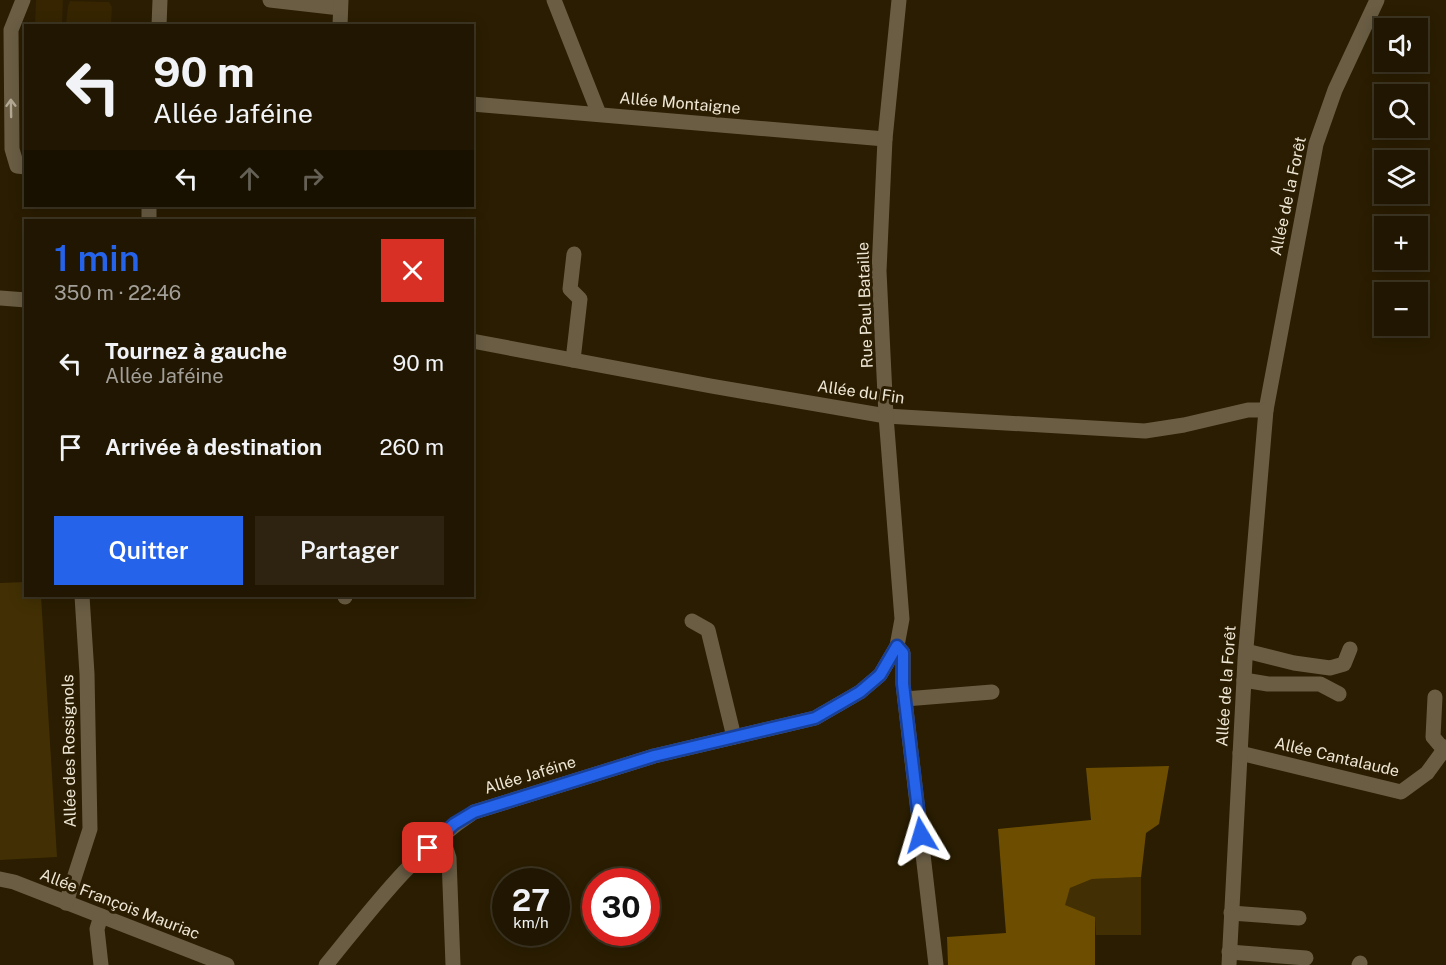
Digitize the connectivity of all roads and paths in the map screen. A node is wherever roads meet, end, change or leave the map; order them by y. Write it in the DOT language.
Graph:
graph roads {
  1 [pos="23,0"];
  2 [pos="160,0"];
  3 [pos="270,0"];
  4 [pos="554,0"];
  5 [pos="899,0"];
  6 [pos="1377,0"];
  7 [pos="340,4"];
  8 [pos="159,24"];
  9 [pos="340,24"];
  10 [pos="474,104"];
  11 [pos="599,114"];
  12 [pos="885,139"];
  13 [pos="24,167"];
  14 [pos="574,254"];
  15 [pos="0,298"];
  16 [pos="24,300"];
  17 [pos="474,341"];
  18 [pos="573,360"];
  19 [pos="1266,410"];
  20 [pos="886,416"];
  21 [pos="82,597"];
  22 [pos="692,621"];
  23 [pos="897,646"];
  24 [pos="1350,649"];
  25 [pos="1246,651"];
  26 [pos="880,675"];
  27 [pos="1244,680"];
  28 [pos="904,692"];
  29 [pos="992,692"];
  30 [pos="1338,694"];
  31 [pos="1435,698"];
  32 [pos="734,737"];
  33 [pos="1445,749"];
  34 [pos="1240,753"];
  35 [pos="442,836"];
  36 [pos="0,879"];
  37 [pos="66,903"];
  38 [pos="1231,913"];
  39 [pos="101,916"];
  40 [pos="1299,918"];
  41 [pos="935,948"];
  42 [pos="1306,958"];
  43 [pos="1229,959"];
  44 [pos="101,965"];
  45 [pos="226,965"];
  46 [pos="326,965"];
  47 [pos="453,965"];
  48 [pos="931,965"];
  49 [pos="936,965"];
  13 -- 1 [label="street, one-way"];
  2 -- 8 [label="street"];
  3 -- 7 [label="street"];
  4 -- 11 [label="street"];
  5 -- 12 [label="street, Rue Paul Bataille"];
  6 -- 19 [label="street, Allée de la Forêt"];
  7 -- 9 [label="street"];
  10 -- 11 [label="street, Allée Montaigne"];
  11 -- 12 [label="street, Allée Montaigne"];
  12 -- 20 [label="street, Rue Paul Bataille"];
  14 -- 18 [label="street"];
  15 -- 16 [label="street"];
  17 -- 18 [label="street, Allée du Fin"];
  18 -- 20 [label="street, Allée du Fin"];
  19 -- 20 [label="street, Allée du Fin"];
  19 -- 25 [label="street, Allée de la Forêt"];
  20 -- 23 [label="street, Rue Paul Bataille"];
  21 -- 37 [label="street, Allée des Rossignols"];
  22 -- 32 [label="street"];
  23 -- 26 [label="street, Allée Jaféine"];
  23 -- 28 [label="street"];
  24 -- 25 [label="street"];
  25 -- 27 [label="street, Allée de la Forêt"];
  26 -- 28 [label="street"];
  26 -- 32 [label="street, Allée Jaféine"];
  27 -- 30 [label="street"];
  27 -- 34 [label="street, Allée de la Forêt"];
  28 -- 29 [label="street"];
  28 -- 41 [label="street"];
  31 -- 33 [label="street"];
  32 -- 35 [label="street, Allée Jaféine"];
  33 -- 34 [label="street, Allée Cantalaude"];
  34 -- 38 [label="street, Allée de la Forêt"];
  35 -- 46 [label="street, Allée Jaféine"];
  35 -- 47 [label="street"];
  36 -- 37 [label="street, Allée François Mauriac"];
  37 -- 39 [label="street, Allée François Mauriac"];
  38 -- 40 [label="street"];
  38 -- 43 [label="street, Allée de la Forêt"];
  39 -- 44 [label="street"];
  39 -- 45 [label="street, Allée François Mauriac"];
  41 -- 48 [label="street"];
  41 -- 49 [label="street"];
  42 -- 43 [label="street"];
}
